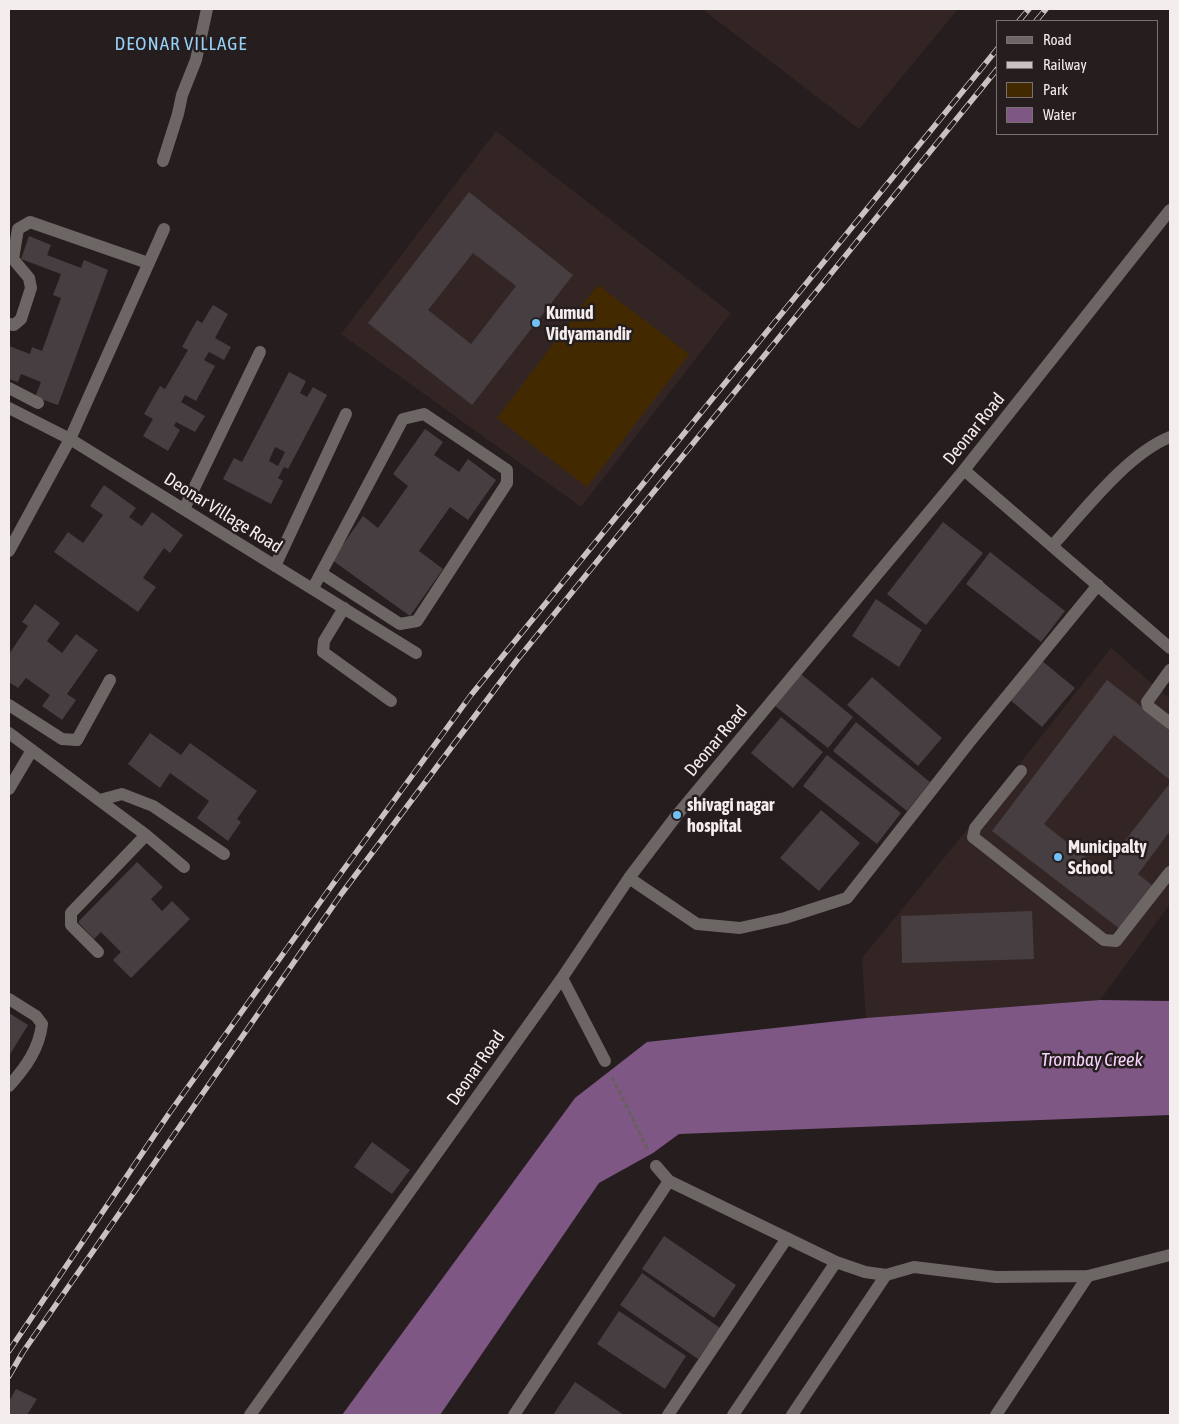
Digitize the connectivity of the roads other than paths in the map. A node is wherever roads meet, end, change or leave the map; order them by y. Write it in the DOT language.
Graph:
graph roads {
  1 [pos="207,9"];
  2 [pos="163,161"];
  3 [pos="1170,210"];
  4 [pos="164,229"];
  5 [pos="148,263"];
  6 [pos="9,324"];
  7 [pos="260,352"];
  8 [pos="9,388"];
  9 [pos="38,403"];
  10 [pos="9,408"];
  11 [pos="346,414"];
  12 [pos="1170,437"];
  13 [pos="70,439"];
  14 [pos="964,470"];
  15 [pos="184,509"];
  16 [pos="10,546"];
  17 [pos="1052,546"];
  18 [pos="275,566"];
  19 [pos="320,573"];
  20 [pos="1098,585"];
  21 [pos="313,588"];
  22 [pos="344,608"];
  23 [pos="1170,648"];
  24 [pos="416,653"];
  25 [pos="1170,670"];
  26 [pos="110,680"];
  27 [pos="391,701"];
  28 [pos="9,705"];
  29 [pos="1170,723"];
  30 [pos="9,733"];
  31 [pos="32,750"];
  32 [pos="1021,771"];
  33 [pos="9,789"];
  34 [pos="100,800"];
  35 [pos="146,835"];
  36 [pos="224,854"];
  37 [pos="184,867"];
  38 [pos="1170,872"];
  39 [pos="629,878"];
  40 [pos="98,952"];
  41 [pos="562,978"];
  42 [pos="9,999"];
  43 [pos="604,1061"];
  44 [pos="9,1086"];
  45 [pos="656,1166"];
  46 [pos="669,1181"];
  47 [pos="787,1238"];
  48 [pos="1170,1255"];
  49 [pos="836,1262"];
  50 [pos="886,1275"];
  51 [pos="1088,1276"];
  52 [pos="250,1415"];
  53 [pos="514,1415"];
  54 [pos="668,1415"];
  55 [pos="733,1415"];
  56 [pos="792,1415"];
  57 [pos="996,1415"];
  1 -- 2 [label="street"];
  3 -- 14 [label="street, Deonar Road"];
  4 -- 5 [label="street"];
  5 -- 6 [label="street"];
  5 -- 13 [label="street"];
  7 -- 15 [label="street"];
  8 -- 9 [label="street"];
  10 -- 13 [label="street, Deonar Village Road"];
  11 -- 18 [label="street"];
  12 -- 17 [label="street"];
  13 -- 15 [label="street, Deonar Village Road"];
  13 -- 16 [label="street"];
  14 -- 17 [label="street"];
  14 -- 39 [label="street, Deonar Road"];
  15 -- 18 [label="street, Deonar Village Road"];
  17 -- 20 [label="street"];
  18 -- 21 [label="street, Deonar Village Road"];
  19 -- 19 [label="street"];
  19 -- 21 [label="street"];
  20 -- 23 [label="street"];
  20 -- 39 [label="street"];
  21 -- 22 [label="street, Deonar Village Road"];
  22 -- 24 [label="street, Deonar Village Road"];
  22 -- 27 [label="street"];
  25 -- 29 [label="street"];
  26 -- 28 [label="street"];
  30 -- 31 [label="street"];
  31 -- 33 [label="street"];
  31 -- 34 [label="street"];
  32 -- 38 [label="street"];
  34 -- 35 [label="street"];
  34 -- 36 [label="street"];
  35 -- 37 [label="street"];
  35 -- 40 [label="street"];
  39 -- 41 [label="street, Deonar Road"];
  41 -- 43 [label="street"];
  41 -- 52 [label="street, Deonar Road"];
  42 -- 44 [label="street"];
  45 -- 46 [label="street"];
  46 -- 47 [label="street"];
  46 -- 53 [label="street"];
  47 -- 49 [label="street"];
  47 -- 54 [label="street"];
  48 -- 51 [label="street"];
  49 -- 50 [label="street"];
  49 -- 55 [label="street"];
  50 -- 51 [label="street"];
  50 -- 56 [label="street"];
  51 -- 57 [label="street"];
}
